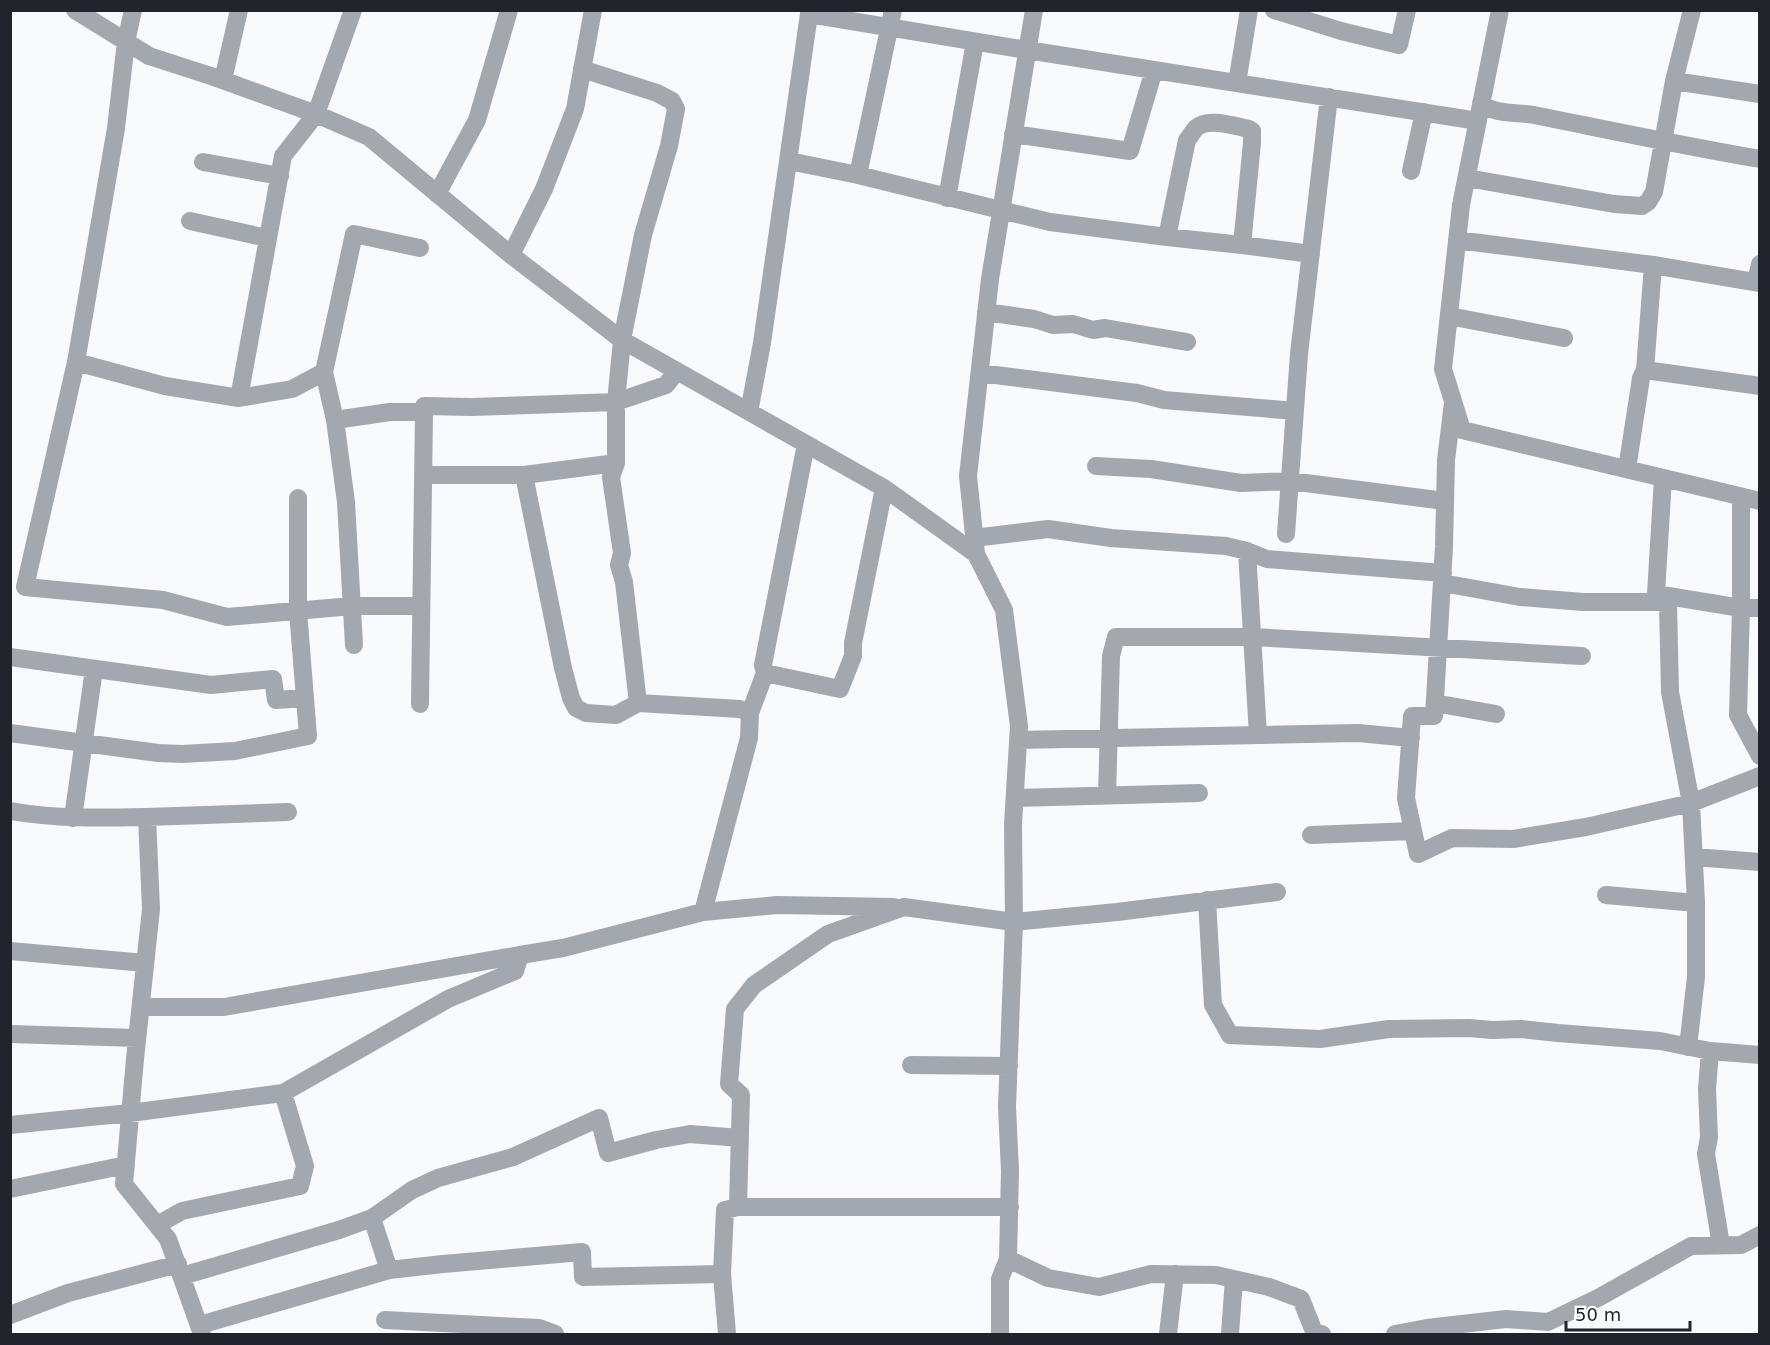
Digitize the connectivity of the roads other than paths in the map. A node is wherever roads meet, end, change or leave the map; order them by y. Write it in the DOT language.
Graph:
graph roads {
  1 [pos="75,10"];
  2 [pos="133,10"];
  3 [pos="239,10"];
  4 [pos="353,10"];
  5 [pos="509,10"];
  6 [pos="592,10"];
  7 [pos="1034,10"];
  8 [pos="1249,10"];
  9 [pos="1274,10"];
  10 [pos="1407,10"];
  11 [pos="1500,10"];
  12 [pos="1692,10"];
  13 [pos="810,12"];
  14 [pos="891,19"];
  15 [pos="126,42"];
  16 [pos="975,42"];
  17 [pos="1027,50"];
  18 [pos="582,69"];
  19 [pos="1154,70"];
  20 [pos="223,80"];
  21 [pos="1674,81"];
  22 [pos="1237,83"];
  23 [pos="1760,94"];
  24 [pos="1329,98"];
  25 [pos="1424,112"];
  26 [pos="1480,112"];
  27 [pos="316,114"];
  28 [pos="1013,134"];
  29 [pos="1664,142"];
  30 [pos="1760,159"];
  31 [pos="789,161"];
  32 [pos="203,162"];
  33 [pos="1411,171"];
  34 [pos="858,175"];
  35 [pos="280,176"];
  36 [pos="1467,178"];
  37 [pos="437,194"];
  38 [pos="947,198"];
  39 [pos="1001,211"];
  40 [pos="190,221"];
  41 [pos="1167,237"];
  42 [pos="267,238"];
  43 [pos="1457,240"];
  44 [pos="1242,245"];
  45 [pos="420,248"];
  46 [pos="1311,254"];
  47 [pos="511,255"];
  48 [pos="1760,264"];
  49 [pos="1653,265"];
  50 [pos="1758,283"];
  51 [pos="986,312"];
  52 [pos="1449,316"];
  53 [pos="1564,338"];
  54 [pos="622,340"];
  55 [pos="1187,342"];
  56 [pos="76,362"];
  57 [pos="1645,370"];
  58 [pos="677,371"];
  59 [pos="324,372"];
  60 [pos="980,373"];
  61 [pos="1760,386"];
  62 [pos="239,398"];
  63 [pos="616,402"];
  64 [pos="1454,403"];
  65 [pos="424,406"];
  66 [pos="1295,411"];
  67 [pos="749,412"];
  68 [pos="335,420"];
  69 [pos="806,444"];
  70 [pos="616,463"];
  71 [pos="1096,466"];
  72 [pos="1627,469"];
  73 [pos="423,475"];
  74 [pos="524,475"];
  75 [pos="1663,478"];
  76 [pos="1290,481"];
  77 [pos="884,488"];
  78 [pos="1741,496"];
  79 [pos="298,498"];
  80 [pos="1445,501"];
  81 [pos="1760,501"];
  82 [pos="1286,534"];
  83 [pos="975,546"];
  84 [pos="1246,551"];
  85 [pos="1442,578"];
  86 [pos="18,584"];
  87 [pos="1657,598"];
  88 [pos="352,606"];
  89 [pos="421,606"];
  90 [pos="1741,608"];
  91 [pos="1760,608"];
  92 [pos="298,611"];
  93 [pos="1253,637"];
  94 [pos="354,645"];
  95 [pos="1438,647"];
  96 [pos="1582,656"];
  97 [pos="10,657"];
  98 [pos="94,669"];
  99 [pos="765,673"];
  100 [pos="305,698"];
  101 [pos="1435,699"];
  102 [pos="638,703"];
  103 [pos="420,704"];
  104 [pos="750,713"];
  105 [pos="1496,714"];
  106 [pos="10,733"];
  107 [pos="1258,735"];
  108 [pos="1110,738"];
  109 [pos="1411,738"];
  110 [pos="1018,740"];
  111 [pos="84,742"];
  112 [pos="1760,756"];
  113 [pos="1760,776"];
  114 [pos="1199,793"];
  115 [pos="1107,795"];
  116 [pos="1015,798"];
  117 [pos="1691,803"];
  118 [pos="10,810"];
  119 [pos="288,812"];
  120 [pos="147,817"];
  121 [pos="73,818"];
  122 [pos="1413,831"];
  123 [pos="1311,835"];
  124 [pos="1694,857"];
  125 [pos="1760,862"];
  126 [pos="1277,892"];
  127 [pos="1606,895"];
  128 [pos="1207,900"];
  129 [pos="1696,903"];
  130 [pos="904,908"];
  131 [pos="703,912"];
  132 [pos="1014,922"];
  133 [pos="10,951"];
  134 [pos="520,955"];
  135 [pos="146,963"];
  136 [pos="141,1007"];
  137 [pos="10,1034"];
  138 [pos="137,1038"];
  139 [pos="1688,1047"];
  140 [pos="1710,1051"];
  141 [pos="1760,1055"];
  142 [pos="911,1065"];
  143 [pos="1009,1066"];
  144 [pos="283,1093"];
  145 [pos="130,1113"];
  146 [pos="10,1125"];
  147 [pos="740,1138"];
  148 [pos="126,1165"];
  149 [pos="10,1189"];
  150 [pos="738,1207"];
  151 [pos="1010,1207"];
  152 [pos="372,1218"];
  153 [pos="157,1225"];
  154 [pos="1760,1235"];
  155 [pos="1721,1245"];
  156 [pos="1008,1259"];
  157 [pos="180,1270"];
  158 [pos="389,1270"];
  159 [pos="722,1274"];
  160 [pos="1175,1274"];
  161 [pos="1234,1279"];
  162 [pos="10,1315"];
  163 [pos="385,1320"];
  164 [pos="1535,1328"];
  165 [pos="201,1330"];
  166 [pos="479,1330"];
  167 [pos="555,1335"];
  168 [pos="727,1335"];
  169 [pos="1000,1335"];
  170 [pos="1168,1335"];
  171 [pos="1230,1335"];
  172 [pos="1322,1335"];
  173 [pos="1395,1335"];
  1 -- 15 [label="street"];
  2 -- 15 [label="street"];
  3 -- 20 [label="street"];
  4 -- 27 [label="street"];
  5 -- 37 [label="street"];
  6 -- 18 [label="street"];
  7 -- 17 [label="street"];
  8 -- 22 [label="street"];
  9 -- 10 [label="street"];
  11 -- 26 [label="street"];
  12 -- 21 [label="street"];
  13 -- 14 [label="street"];
  13 -- 31 [label="street"];
  14 -- 16 [label="street"];
  14 -- 34 [label="street"];
  15 -- 20 [label="street"];
  15 -- 56 [label="street"];
  16 -- 17 [label="street"];
  16 -- 38 [label="street"];
  17 -- 19 [label="street"];
  17 -- 28 [label="street"];
  18 -- 47 [label="street"];
  18 -- 54 [label="street"];
  19 -- 22 [label="street"];
  19 -- 28 [label="street"];
  20 -- 27 [label="street"];
  21 -- 23 [label="street"];
  21 -- 29 [label="street"];
  22 -- 24 [label="street"];
  24 -- 25 [label="street"];
  24 -- 46 [label="street"];
  25 -- 26 [label="street"];
  25 -- 33 [label="street"];
  26 -- 29 [label="street"];
  26 -- 36 [label="street"];
  27 -- 35 [label="street"];
  27 -- 37 [label="street"];
  28 -- 39 [label="street"];
  29 -- 30 [label="street"];
  29 -- 36 [label="street"];
  31 -- 34 [label="street"];
  31 -- 67 [label="street"];
  32 -- 35 [label="street"];
  34 -- 38 [label="street"];
  35 -- 42 [label="street"];
  36 -- 43 [label="street"];
  37 -- 47 [label="street"];
  38 -- 39 [label="street"];
  39 -- 41 [label="street"];
  39 -- 51 [label="street"];
  40 -- 42 [label="street"];
  41 -- 44 [label="street"];
  41 -- 44 [label="street"];
  42 -- 62 [label="street"];
  43 -- 49 [label="street"];
  43 -- 52 [label="street"];
  44 -- 46 [label="street"];
  45 -- 59 [label="street"];
  46 -- 66 [label="street"];
  47 -- 54 [label="street"];
  48 -- 50 [label="street"];
  49 -- 50 [label="street"];
  49 -- 57 [label="street"];
  51 -- 55 [label="street"];
  51 -- 60 [label="street"];
  52 -- 53 [label="street"];
  52 -- 64 [label="street"];
  54 -- 58 [label="street"];
  54 -- 63 [label="street"];
  56 -- 62 [label="street"];
  56 -- 86 [label="street"];
  57 -- 61 [label="street"];
  57 -- 72 [label="street"];
  58 -- 63 [label="street"];
  58 -- 67 [label="street"];
  59 -- 62 [label="street"];
  59 -- 68 [label="street"];
  60 -- 66 [label="street"];
  60 -- 83 [label="street"];
  63 -- 65 [label="street"];
  63 -- 70 [label="street"];
  64 -- 72 [label="street"];
  64 -- 80 [label="street"];
  66 -- 76 [label="street"];
  67 -- 69 [label="street"];
  68 -- 73 [label="street"];
  68 -- 88 [label="street"];
  69 -- 77 [label="street"];
  69 -- 99 [label="street"];
  70 -- 74 [label="street"];
  70 -- 102 [label="street"];
  71 -- 76 [label="street"];
  72 -- 75 [label="street"];
  73 -- 74 [label="street"];
  73 -- 89 [label="street"];
  74 -- 102 [label="street"];
  75 -- 78 [label="street"];
  75 -- 87 [label="street"];
  76 -- 80 [label="street"];
  76 -- 82 [label="street"];
  77 -- 83 [label="street"];
  77 -- 99 [label="street"];
  78 -- 81 [label="street"];
  78 -- 90 [label="street"];
  79 -- 92 [label="street"];
  80 -- 85 [label="street"];
  83 -- 84 [label="street"];
  83 -- 110 [label="street"];
  84 -- 85 [label="street"];
  84 -- 93 [label="street"];
  85 -- 87 [label="street"];
  85 -- 95 [label="street"];
  86 -- 92 [label="street"];
  87 -- 90 [label="street"];
  87 -- 117 [label="street"];
  88 -- 89 [label="street"];
  88 -- 92 [label="street"];
  88 -- 94 [label="street"];
  89 -- 103 [label="street"];
  90 -- 91 [label="street"];
  90 -- 112 [label="street"];
  92 -- 100 [label="street"];
  93 -- 95 [label="street"];
  93 -- 107 [label="street"];
  93 -- 108 [label="street"];
  95 -- 96 [label="street"];
  95 -- 101 [label="street"];
  97 -- 98 [label="street"];
  98 -- 100 [label="street"];
  98 -- 111 [label="street"];
  99 -- 104 [label="street"];
  100 -- 111 [label="street"];
  101 -- 105 [label="street"];
  101 -- 109 [label="street"];
  102 -- 104 [label="street"];
  104 -- 131 [label="street"];
  106 -- 111 [label="street"];
  107 -- 108 [label="street"];
  107 -- 109 [label="street"];
  108 -- 110 [label="street"];
  108 -- 115 [label="street"];
  109 -- 122 [label="street"];
  110 -- 116 [label="street"];
  111 -- 121 [label="street"];
  113 -- 117 [label="street"];
  114 -- 115 [label="street"];
  115 -- 116 [label="street"];
  116 -- 132 [label="street"];
  117 -- 122 [label="street"];
  117 -- 124 [label="street"];
  118 -- 121 [label="street"];
  119 -- 120 [label="street"];
  120 -- 121 [label="street"];
  120 -- 135 [label="street"];
  122 -- 123 [label="street"];
  124 -- 125 [label="street"];
  124 -- 129 [label="street"];
  126 -- 128 [label="street"];
  127 -- 129 [label="street"];
  128 -- 132 [label="street"];
  128 -- 139 [label="street"];
  129 -- 139 [label="street"];
  130 -- 131 [label="street"];
  130 -- 132 [label="street"];
  130 -- 147 [label="street"];
  131 -- 134 [label="street"];
  132 -- 143 [label="street"];
  133 -- 135 [label="street"];
  134 -- 136 [label="street"];
  134 -- 144 [label="street"];
  135 -- 136 [label="street"];
  136 -- 138 [label="street"];
  137 -- 138 [label="street"];
  138 -- 145 [label="street"];
  139 -- 140 [label="street"];
  140 -- 141 [label="street"];
  140 -- 155 [label="street"];
  142 -- 143 [label="street"];
  143 -- 151 [label="street"];
  144 -- 145 [label="street"];
  144 -- 153 [label="street"];
  145 -- 146 [label="street"];
  145 -- 148 [label="street"];
  147 -- 150 [label="street"];
  147 -- 152 [label="street"];
  148 -- 149 [label="street"];
  148 -- 153 [label="street"];
  150 -- 151 [label="street"];
  150 -- 159 [label="street"];
  151 -- 156 [label="street"];
  152 -- 157 [label="street"];
  152 -- 158 [label="street"];
  153 -- 157 [label="street"];
  154 -- 155 [label="street"];
  155 -- 164 [label="street"];
  156 -- 160 [label="street"];
  156 -- 169 [label="street"];
  157 -- 162 [label="street"];
  157 -- 165 [label="street"];
  158 -- 159 [label="street"];
  158 -- 165 [label="street"];
  159 -- 168 [label="street"];
  160 -- 161 [label="street"];
  160 -- 170 [label="street"];
  161 -- 171 [label="street"];
  161 -- 172 [label="street"];
  163 -- 166 [label="street"];
  164 -- 173 [label="street"];
  166 -- 167 [label="street"];
}
